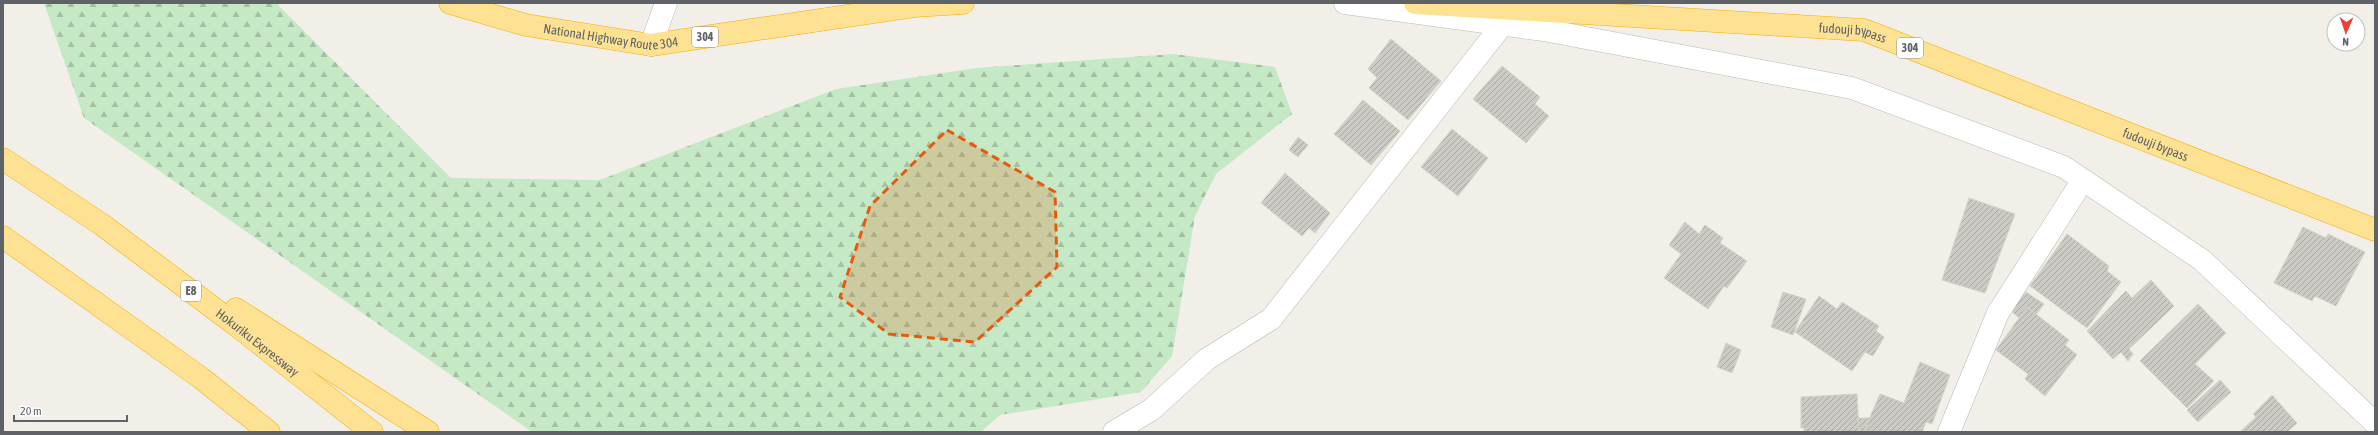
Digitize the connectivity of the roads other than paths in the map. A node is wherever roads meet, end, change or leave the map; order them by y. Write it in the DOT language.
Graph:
graph roads {
  1 [pos="450,3"];
  2 [pos="666,3"];
  3 [pos="963,3"];
  4 [pos="1345,3"];
  5 [pos="1415,3"];
  6 [pos="1503,24"];
  7 [pos="651,45"];
  8 [pos="3,159"];
  9 [pos="2083,180"];
  10 [pos="101,224"];
  11 [pos="2375,230"];
  12 [pos="3,237"];
  13 [pos="2375,423"];
  14 [pos="269,432"];
  15 [pos="372,432"];
  16 [pos="428,432"];
  17 [pos="1114,432"];
  18 [pos="1949,432"];
  1 -- 7 [label="highway, National Highway Route 304 / 304"];
  2 -- 7 [label="street"];
  3 -- 7 [label="highway, National Highway Route 304 / 304"];
  4 -- 6 [label="street"];
  5 -- 11 [label="highway, fudouji bypass / 304"];
  6 -- 9 [label="street"];
  6 -- 17 [label="street"];
  8 -- 10 [label="highway, Hokuriku Expressway / E8"];
  9 -- 13 [label="street"];
  9 -- 18 [label="street"];
  10 -- 15 [label="highway, Hokuriku Expressway / E8"];
  10 -- 16 [label="highway"];
  12 -- 14 [label="highway"];
}
